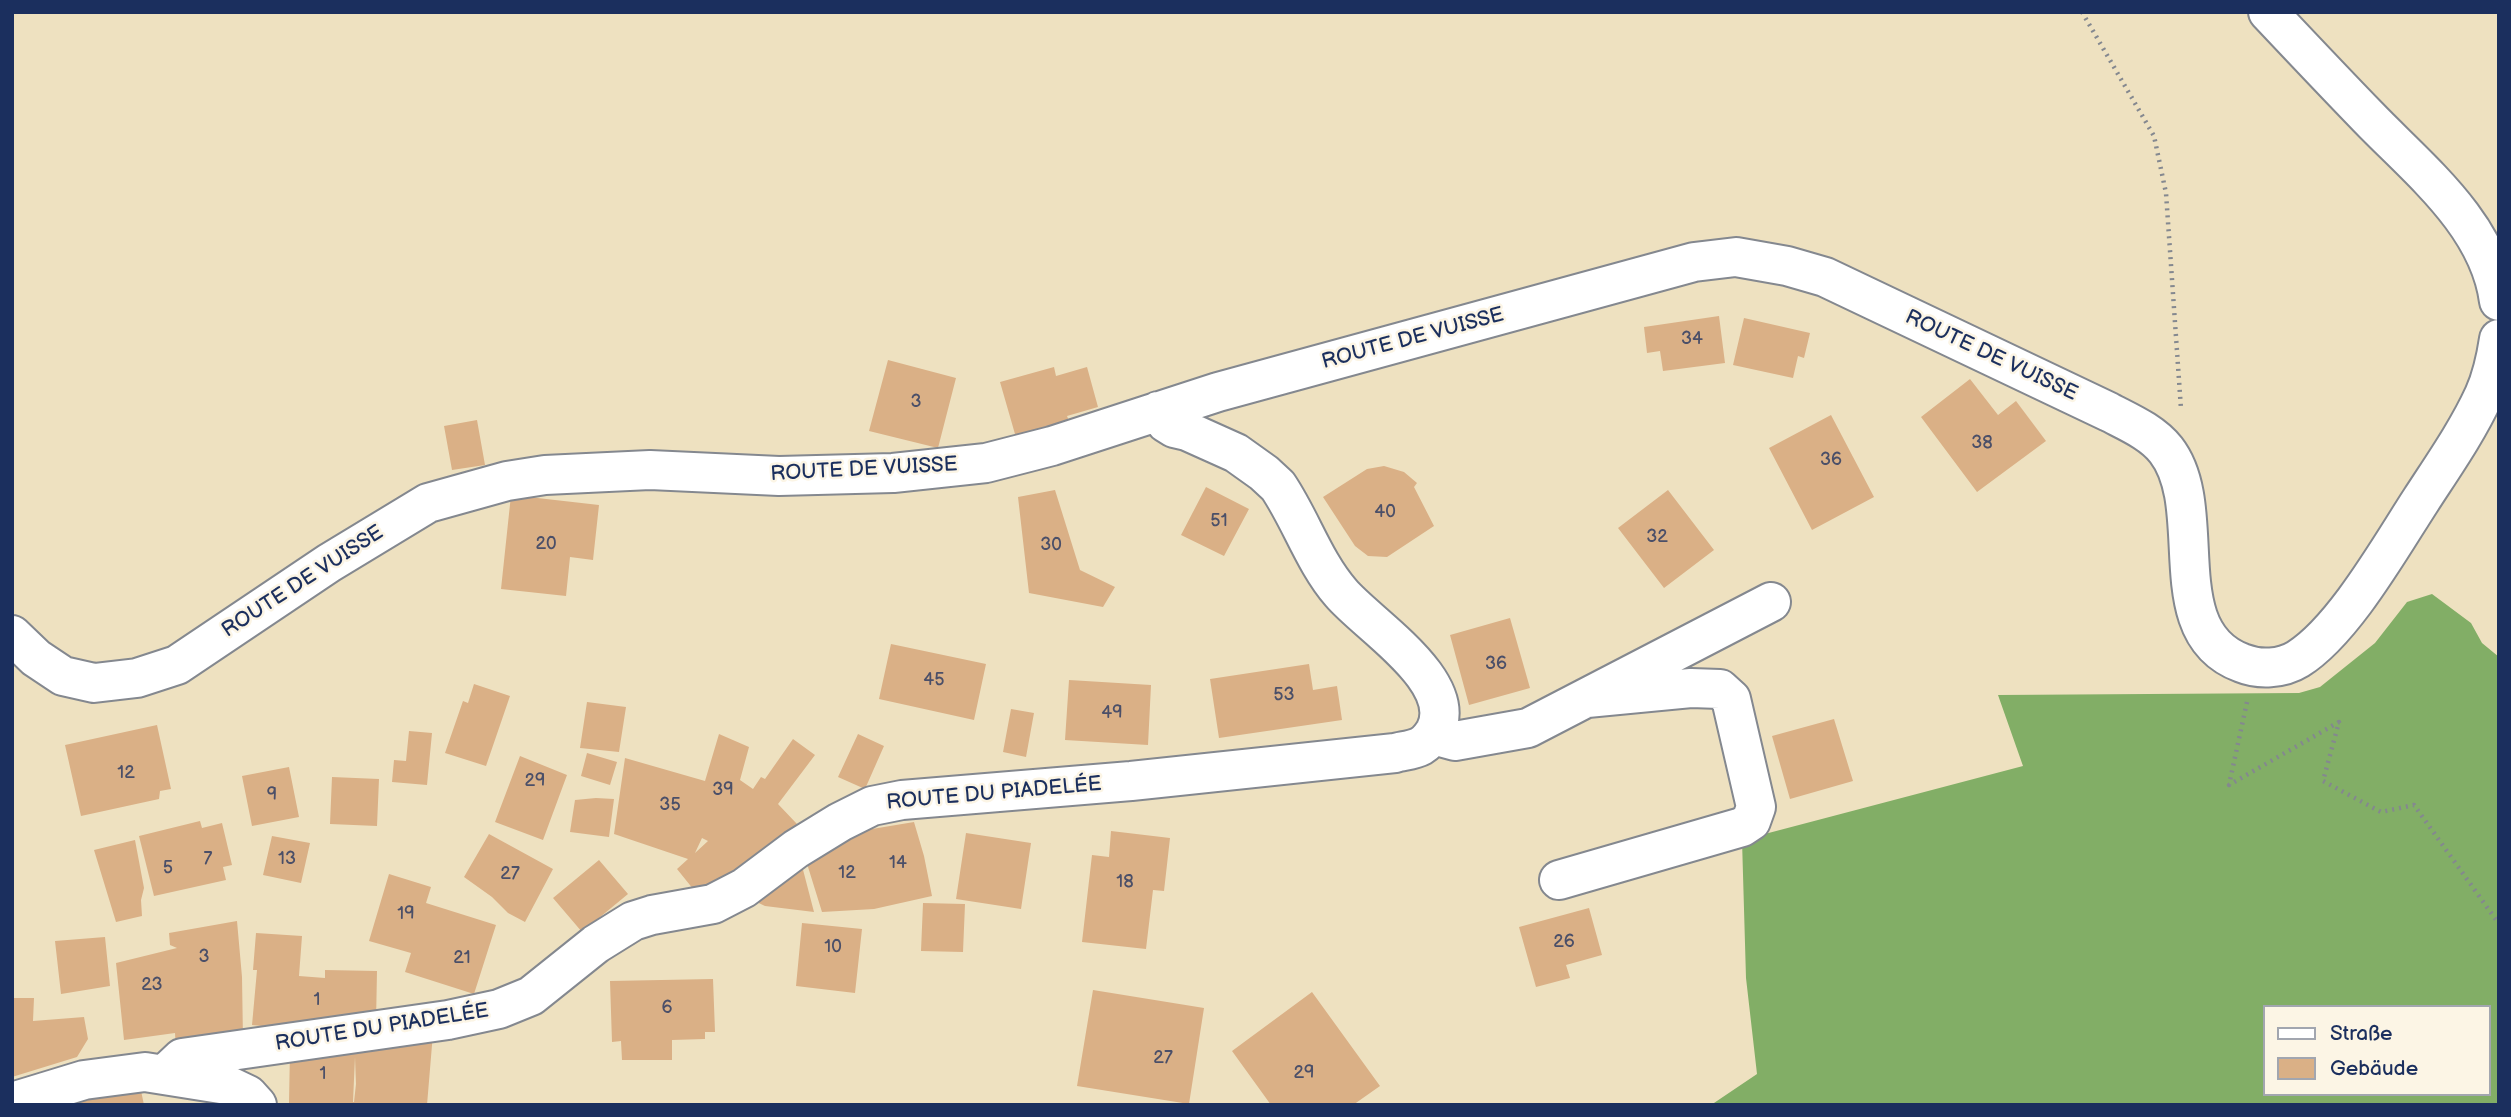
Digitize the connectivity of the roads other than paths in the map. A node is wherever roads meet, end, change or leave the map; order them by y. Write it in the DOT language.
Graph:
graph roads {
  1 [pos="2268,12"];
  2 [pos="2499,301"];
  3 [pos="2499,339"];
  4 [pos="1158,411"];
  5 [pos="1771,602"];
  6 [pos="12,635"];
  7 [pos="1587,698"];
  8 [pos="1433,735"];
  9 [pos="1559,880"];
  10 [pos="164,1075"];
  11 [pos="12,1102"];
  12 [pos="257,1105"];
  1 -- 2 [label="street"];
  3 -- 4 [label="street, ROUTE DE VUISSE"];
  4 -- 6 [label="street, ROUTE DE VUISSE"];
  4 -- 8 [label="street"];
  5 -- 7 [label="street"];
  7 -- 8 [label="street"];
  7 -- 9 [label="street"];
  8 -- 10 [label="street, ROUTE DU PIADELÉE"];
  10 -- 11 [label="street"];
  10 -- 12 [label="street"];
}
